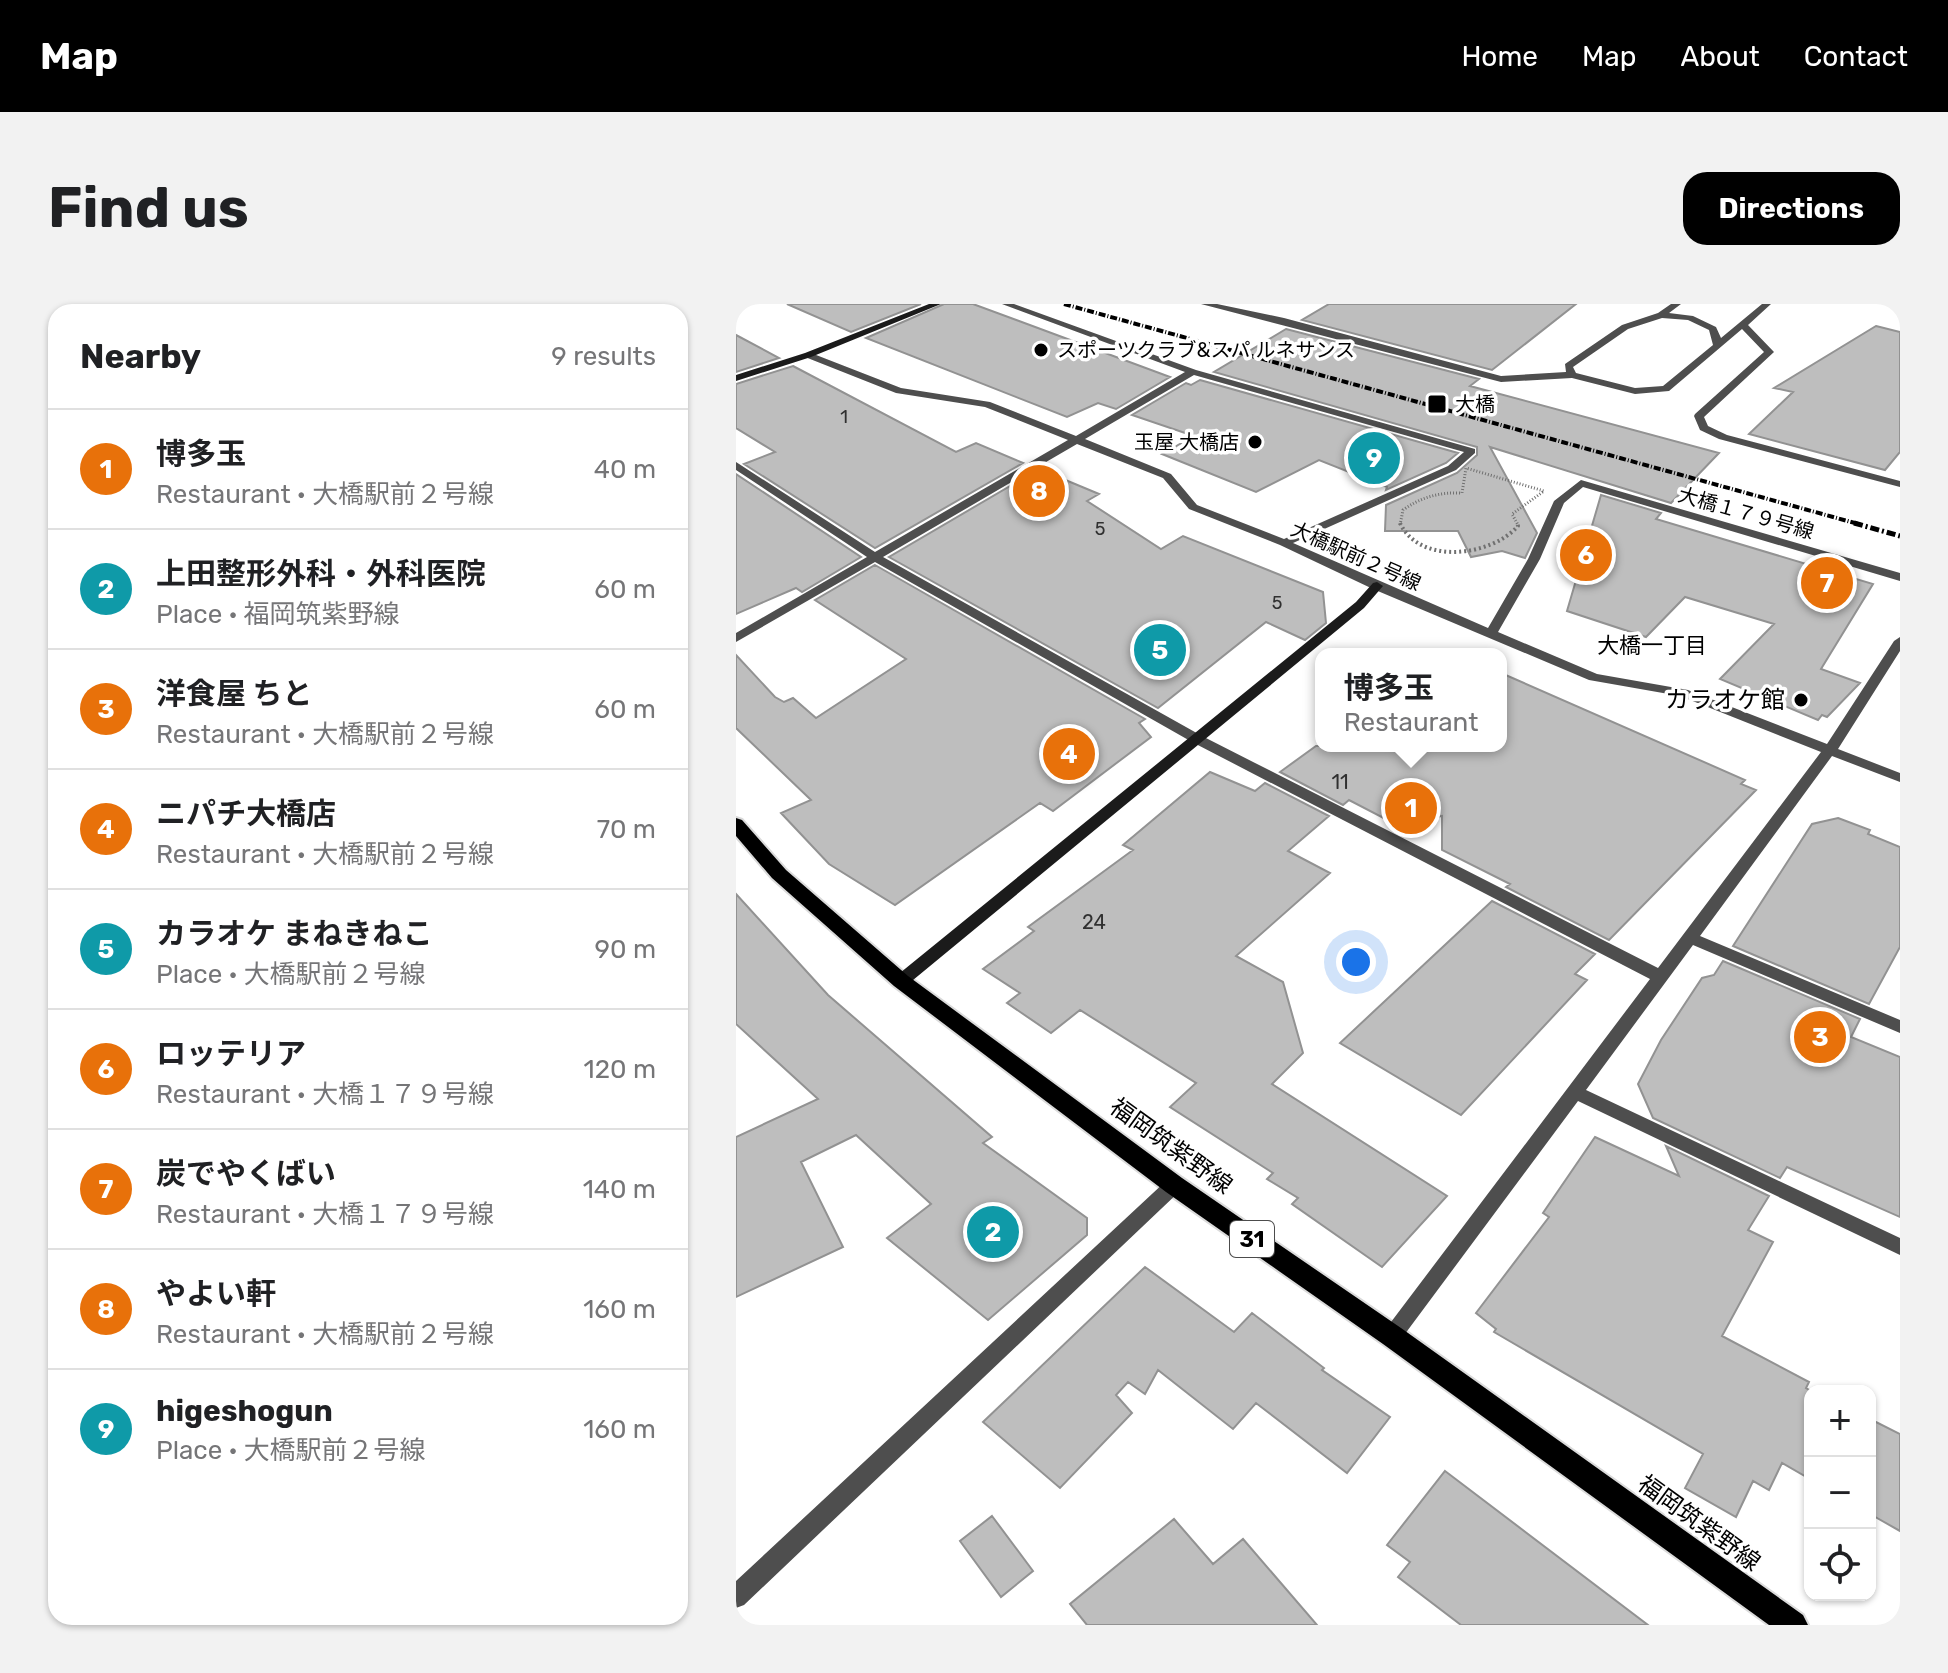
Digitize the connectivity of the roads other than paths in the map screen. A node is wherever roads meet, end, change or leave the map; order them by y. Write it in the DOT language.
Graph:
graph roads {
  1 [pos="937,304"];
  2 [pos="1006,304"];
  3 [pos="1205,304"];
  4 [pos="1677,304"];
  5 [pos="1767,304"];
  6 [pos="1661,315"];
  7 [pos="1744,326"];
  8 [pos="1718,345"];
  9 [pos="808,355"];
  10 [pos="1193,372"];
  11 [pos="1572,375"];
  12 [pos="736,378"];
  13 [pos="1076,440"];
  14 [pos="736,465"];
  15 [pos="1900,484"];
  16 [pos="1284,543"];
  17 [pos="873,556"];
  18 [pos="1900,577"];
  19 [pos="1377,586"];
  20 [pos="1491,633"];
  21 [pos="736,638"];
  22 [pos="1900,641"];
  23 [pos="1197,739"];
  24 [pos="1830,750"];
  25 [pos="1900,778"];
  26 [pos="736,824"];
  27 [pos="1691,938"];
  28 [pos="1659,976"];
  29 [pos="901,981"];
  30 [pos="1900,1027"];
  31 [pos="1575,1092"];
  32 [pos="1174,1185"];
  33 [pos="1900,1247"];
  34 [pos="1392,1336"];
  35 [pos="736,1597"];
  36 [pos="1793,1625"];
  1 -- 9 [label="street"];
  2 -- 10 [label="street"];
  3 -- 11 [label="street"];
  4 -- 6 [label="street"];
  5 -- 7 [label="street"];
  6 -- 8 [label="street"];
  6 -- 11 [label="street"];
  7 -- 8 [label="street"];
  7 -- 15 [label="street"];
  8 -- 11 [label="street"];
  9 -- 12 [label="street"];
  9 -- 13 [label="street, 大橋駅前２号線"];
  10 -- 13 [label="street"];
  10 -- 16 [label="street"];
  13 -- 16 [label="street, 大橋駅前２号線"];
  13 -- 17 [label="street"];
  14 -- 17 [label="street"];
  16 -- 19 [label="street, 大橋駅前２号線"];
  17 -- 21 [label="street"];
  17 -- 23 [label="street"];
  18 -- 20 [label="street, 大橋１７９号線"];
  19 -- 20 [label="street, 大橋駅前２号線"];
  19 -- 23 [label="street"];
  20 -- 24 [label="street, 大橋駅前２号線"];
  22 -- 24 [label="street"];
  23 -- 28 [label="street"];
  23 -- 29 [label="street"];
  24 -- 25 [label="street, 大橋駅前２号線"];
  24 -- 27 [label="street"];
  26 -- 29 [label="main road, 福岡筑紫野線 / 31"];
  27 -- 28 [label="street"];
  27 -- 30 [label="street"];
  28 -- 31 [label="street"];
  29 -- 32 [label="main road, 福岡筑紫野線 / 31"];
  31 -- 33 [label="street"];
  31 -- 34 [label="street"];
  32 -- 34 [label="main road, 福岡筑紫野線 / 31"];
  32 -- 35 [label="street"];
  34 -- 36 [label="main road, 福岡筑紫野線 / 31"];
}
